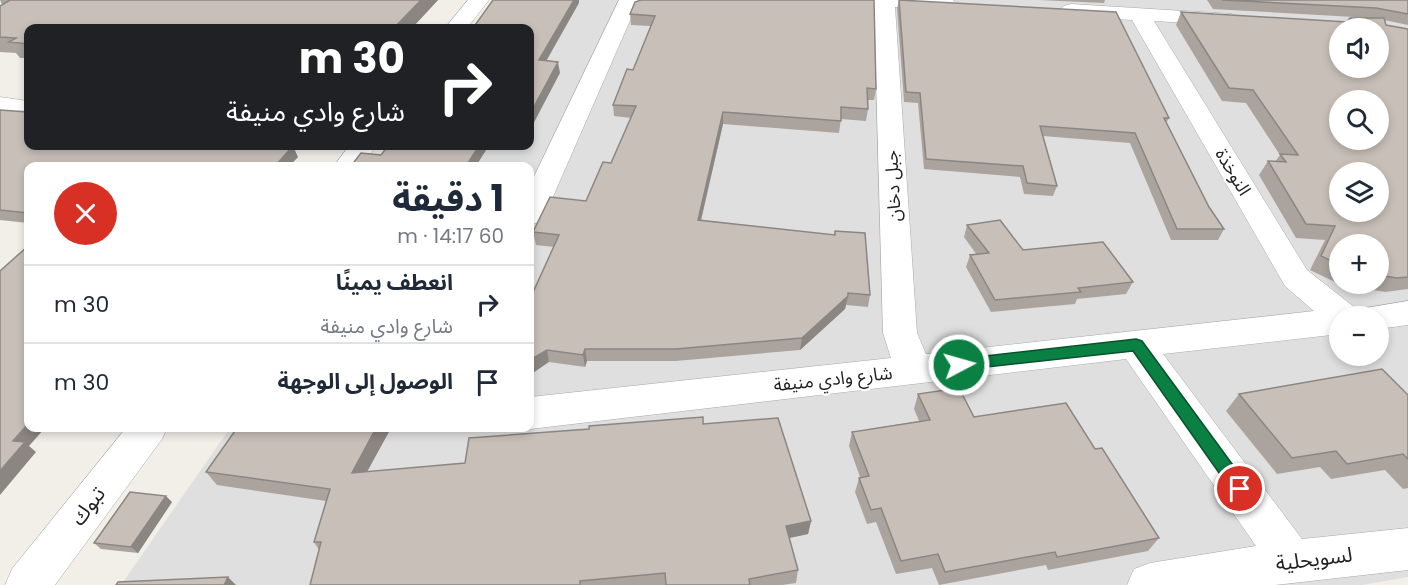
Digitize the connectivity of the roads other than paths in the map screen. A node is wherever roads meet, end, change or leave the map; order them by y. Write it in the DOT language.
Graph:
graph roads {
  1 [pos="479,0"];
  2 [pos="629,0"];
  3 [pos="884,0"];
  4 [pos="965,4"];
  5 [pos="1046,9"];
  6 [pos="1139,14"];
  7 [pos="1243,20"];
  8 [pos="459,24"];
  9 [pos="0,105"];
  10 [pos="24,108"];
  11 [pos="360,150"];
  12 [pos="350,162"];
  13 [pos="534,206"];
  14 [pos="1329,306"];
  15 [pos="1408,313"];
  16 [pos="1389,316"];
  17 [pos="1329,322"];
  18 [pos="1136,345"];
  19 [pos="914,370"];
  20 [pos="534,413"];
  21 [pos="145,432"];
  22 [pos="1408,549"];
  23 [pos="1292,561"];
  24 [pos="28,585"];
  25 [pos="1150,585"];
  1 -- 8 [label="street"];
  2 -- 13 [label="street"];
  3 -- 4 [label="street"];
  3 -- 19 [label="street, جبل دخان"];
  5 -- 6 [label="street"];
  6 -- 7 [label="street"];
  6 -- 14 [label="street, النوخذة"];
  9 -- 10 [label="street"];
  11 -- 12 [label="street"];
  15 -- 16 [label="street"];
  17 -- 18 [label="street, شارع وادي منيفة"];
  18 -- 19 [label="street, شارع وادي منيفة"];
  18 -- 23 [label="street"];
  19 -- 20 [label="street, شارع وادي منيفة"];
  21 -- 24 [label="street, تبوك"];
  22 -- 23 [label="street, لسويحلية"];
  23 -- 25 [label="street, لسويحلية"];
}
